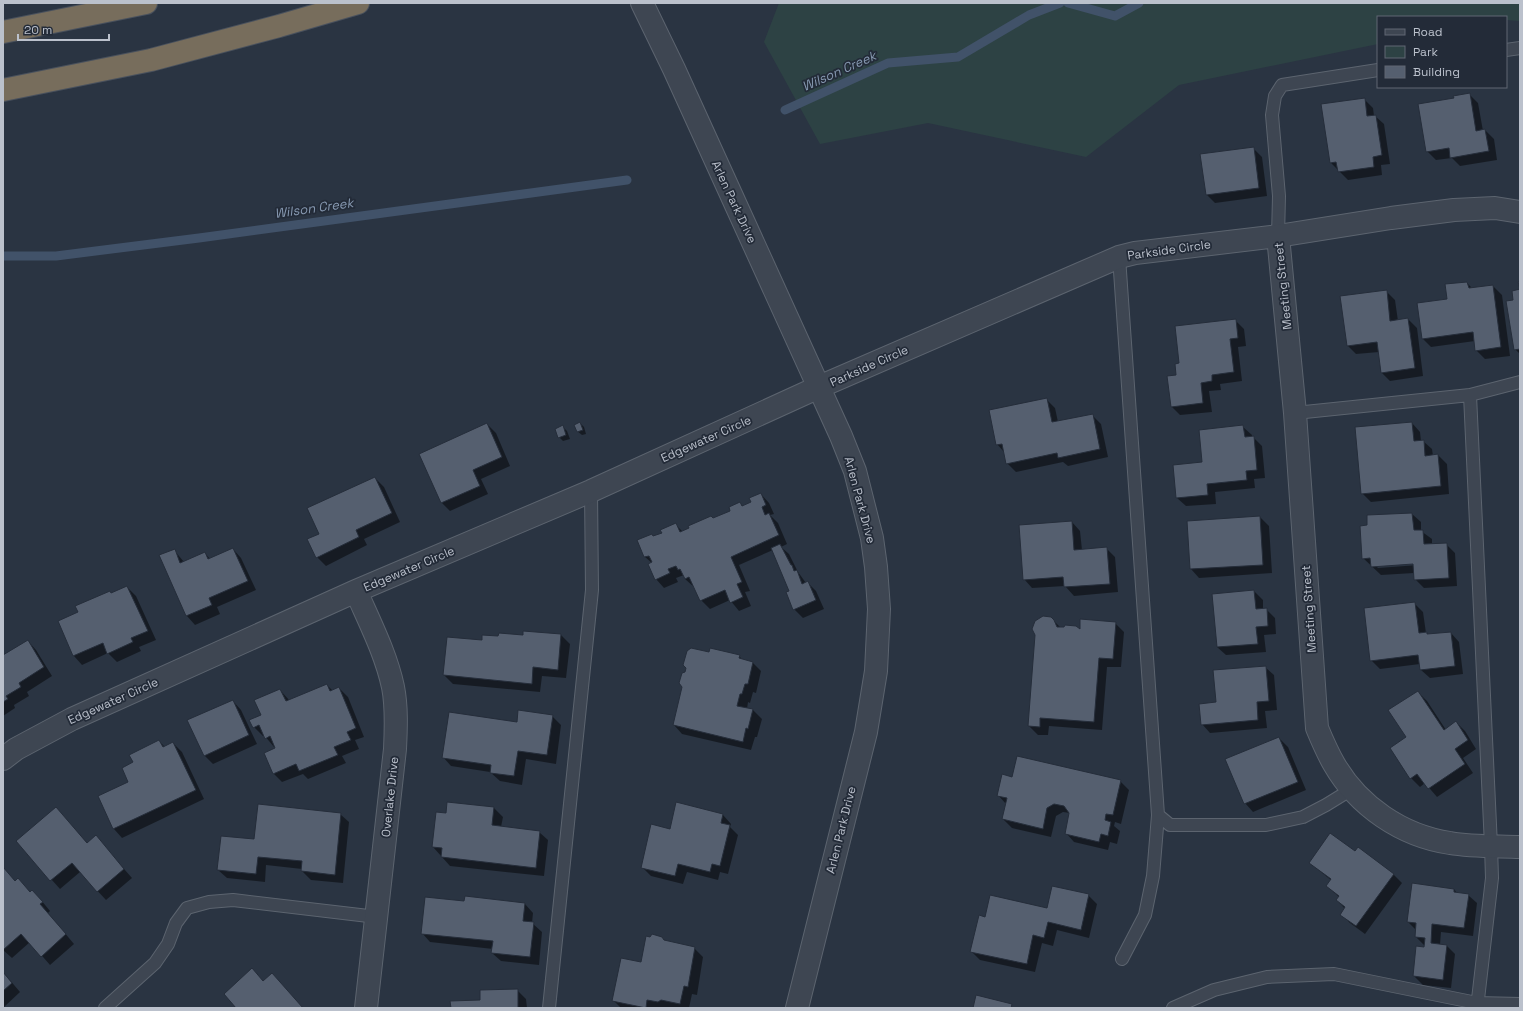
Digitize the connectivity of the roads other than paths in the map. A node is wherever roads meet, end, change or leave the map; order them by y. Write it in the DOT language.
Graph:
graph roads {
  1 [pos="146,3"];
  2 [pos="358,3"];
  3 [pos="642,3"];
  4 [pos="3,32"];
  5 [pos="1520,48"];
  6 [pos="1507,50"];
  7 [pos="1377,70"];
  8 [pos="3,90"];
  9 [pos="1520,212"];
  10 [pos="1278,236"];
  11 [pos="1119,257"];
  12 [pos="1520,382"];
  13 [pos="819,387"];
  14 [pos="1470,395"];
  15 [pos="1295,413"];
  16 [pos="591,491"];
  17 [pos="356,592"];
  18 [pos="3,759"];
  19 [pos="1352,789"];
  20 [pos="1158,815"];
  21 [pos="1492,846"];
  22 [pos="1520,847"];
  23 [pos="377,917"];
  24 [pos="1122,959"];
  25 [pos="1520,1004"];
  26 [pos="1477,1006"];
  27 [pos="105,1008"];
  28 [pos="366,1008"];
  29 [pos="548,1008"];
  30 [pos="797,1008"];
  31 [pos="1173,1008"];
  1 -- 4 [label="highway"];
  2 -- 8 [label="highway"];
  3 -- 13 [label="street, Arlen Park Drive"];
  5 -- 6 [label="lane"];
  7 -- 10 [label="lane"];
  9 -- 10 [label="street, Parkside Circle"];
  10 -- 11 [label="street, Parkside Circle"];
  10 -- 15 [label="street, Meeting Street"];
  11 -- 13 [label="street, Parkside Circle"];
  11 -- 20 [label="lane"];
  12 -- 14 [label="lane"];
  13 -- 16 [label="street, Edgewater Circle"];
  13 -- 30 [label="street, Arlen Park Drive"];
  14 -- 15 [label="lane"];
  14 -- 21 [label="lane"];
  15 -- 19 [label="street, Meeting Street"];
  16 -- 17 [label="street, Edgewater Circle"];
  16 -- 29 [label="lane"];
  17 -- 18 [label="street, Edgewater Circle"];
  17 -- 23 [label="street, Overlake Drive"];
  19 -- 20 [label="lane"];
  19 -- 21 [label="street, Meeting Street"];
  20 -- 24 [label="lane"];
  21 -- 22 [label="street, Meeting Street"];
  21 -- 26 [label="lane"];
  23 -- 27 [label="lane"];
  23 -- 28 [label="street, Overlake Drive"];
  25 -- 26 [label="lane"];
  26 -- 31 [label="lane"];
}
